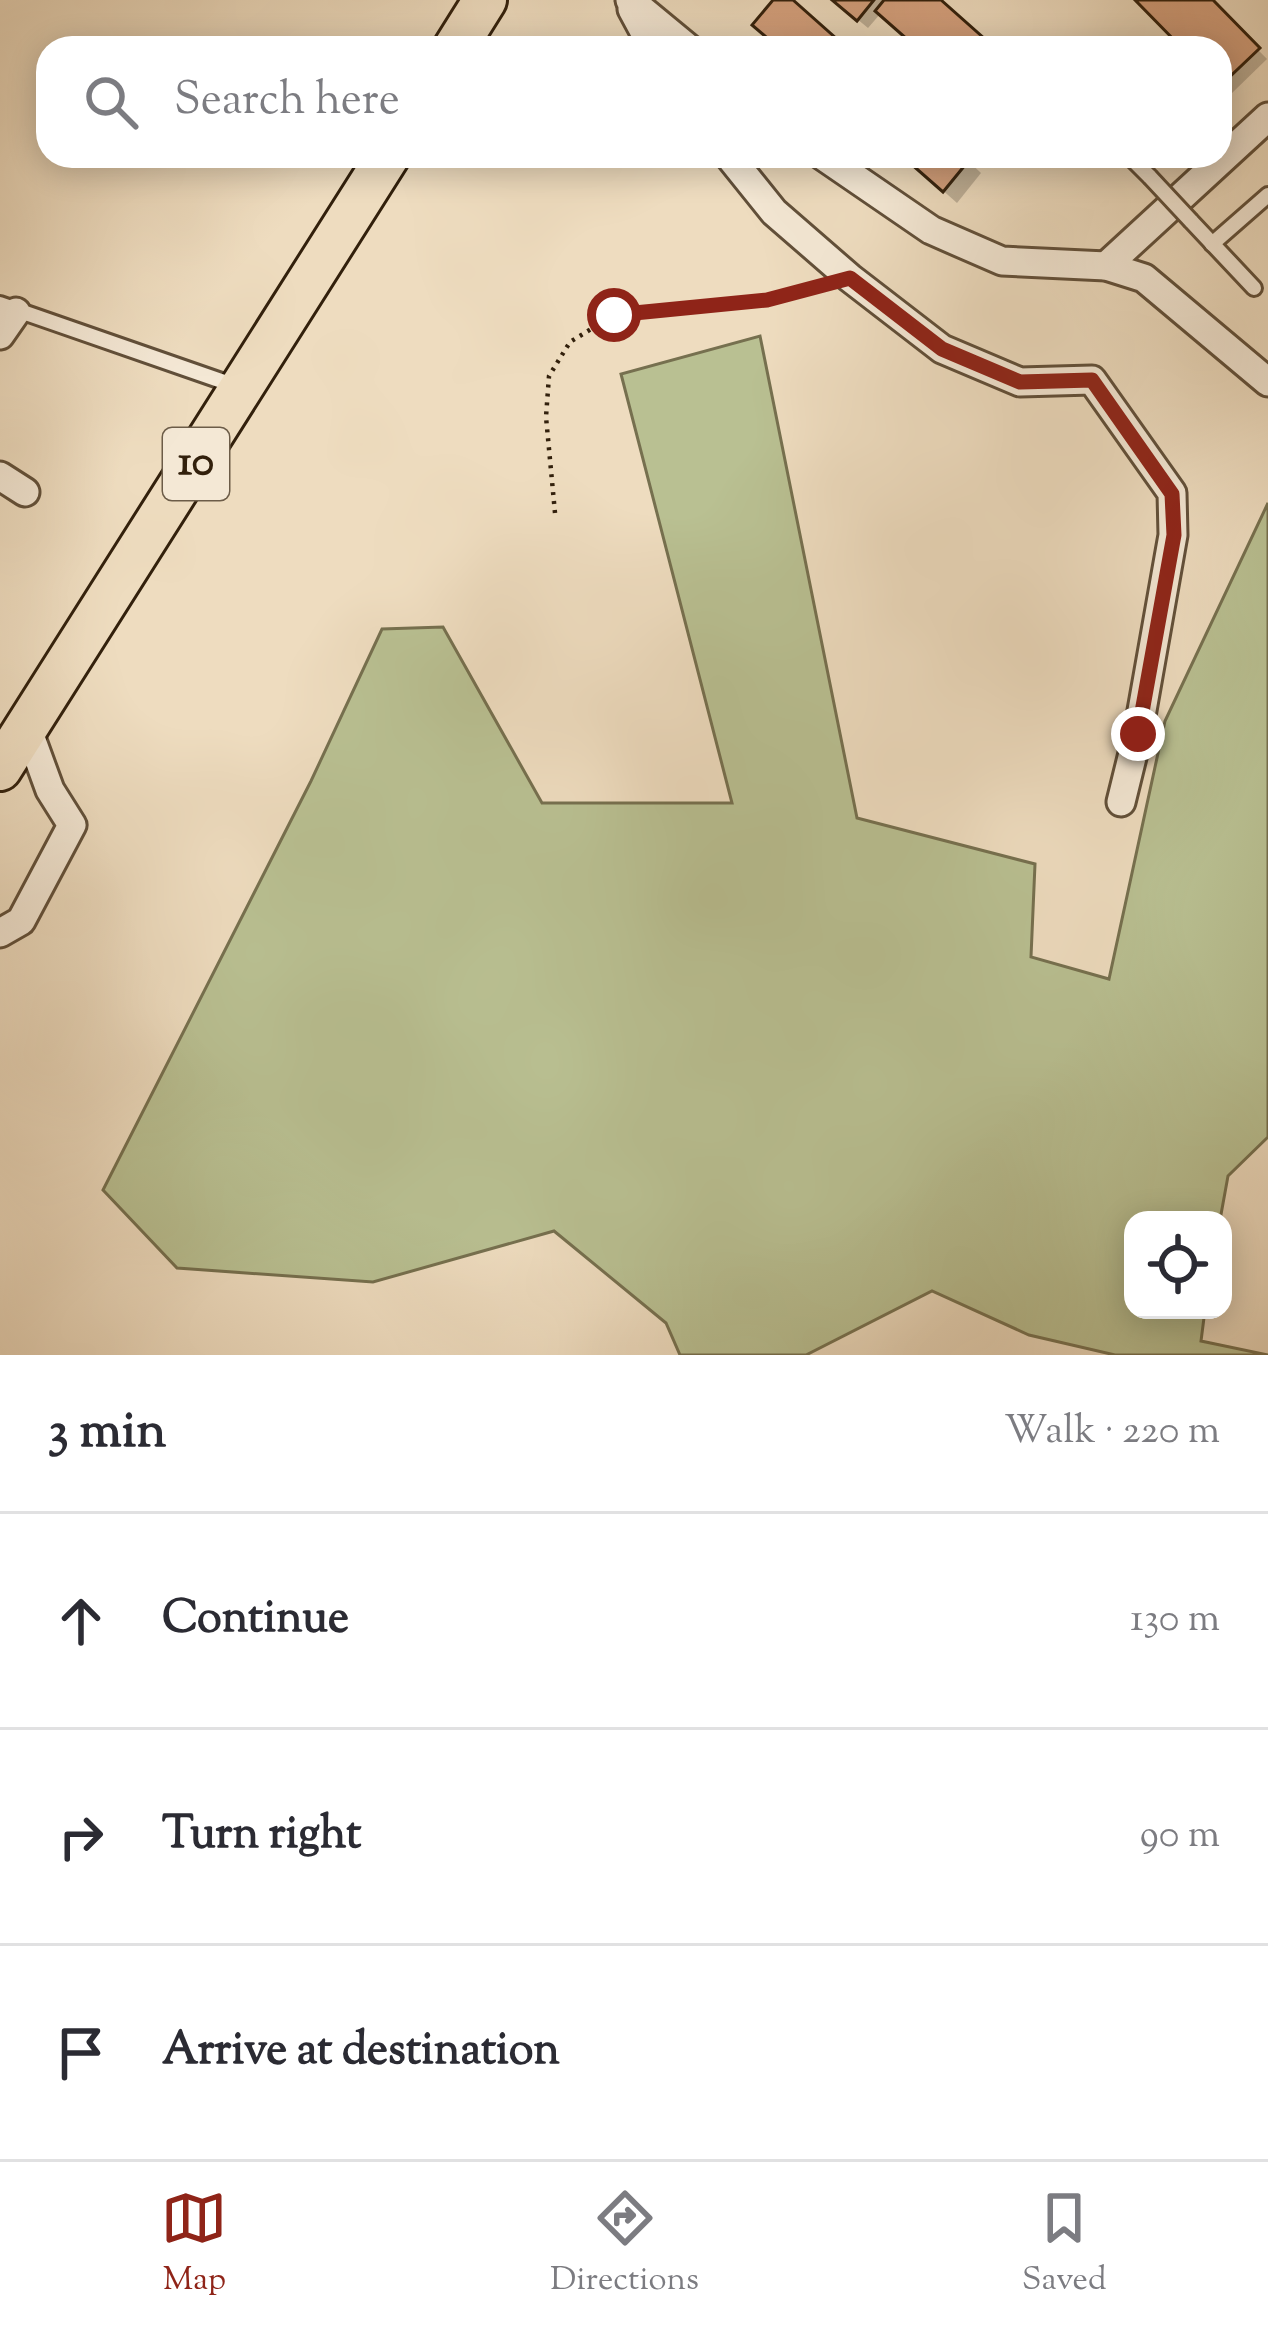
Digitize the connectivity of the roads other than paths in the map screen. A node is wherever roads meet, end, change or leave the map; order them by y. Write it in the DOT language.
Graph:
graph roads {
  1 [pos="485,0"];
  2 [pos="628,0"];
  3 [pos="462,36"];
  4 [pos="647,36"];
  5 [pos="673,36"];
  6 [pos="1268,117"];
  7 [pos="1232,150"];
  8 [pos="381,168"];
  9 [pos="739,168"];
  10 [pos="841,168"];
  11 [pos="1142,168"];
  12 [pos="1213,168"];
  13 [pos="1268,195"];
  14 [pos="1212,244"];
  15 [pos="1106,266"];
  16 [pos="1254,288"];
  17 [pos="5,317"];
  18 [pos="1268,382"];
  19 [pos="244,388"];
  20 [pos="0,476"];
  21 [pos="25,492"];
  22 [pos="27,727"];
  23 [pos="0,770"];
  24 [pos="1121,802"];
  25 [pos="0,933"];
  1 -- 3 [label="main road"];
  2 -- 4 [label="street"];
  2 -- 5 [label="street"];
  6 -- 7 [label="street"];
  8 -- 19 [label="main road, 10"];
  9 -- 24 [label="street"];
  10 -- 15 [label="street"];
  11 -- 14 [label="lane, bridge"];
  12 -- 15 [label="street"];
  13 -- 14 [label="lane"];
  14 -- 16 [label="lane"];
  15 -- 18 [label="street"];
  17 -- 19 [label="lane"];
  19 -- 22 [label="main road, 10"];
  20 -- 21 [label="street"];
  22 -- 23 [label="main road, 10"];
  22 -- 25 [label="street"];
}
